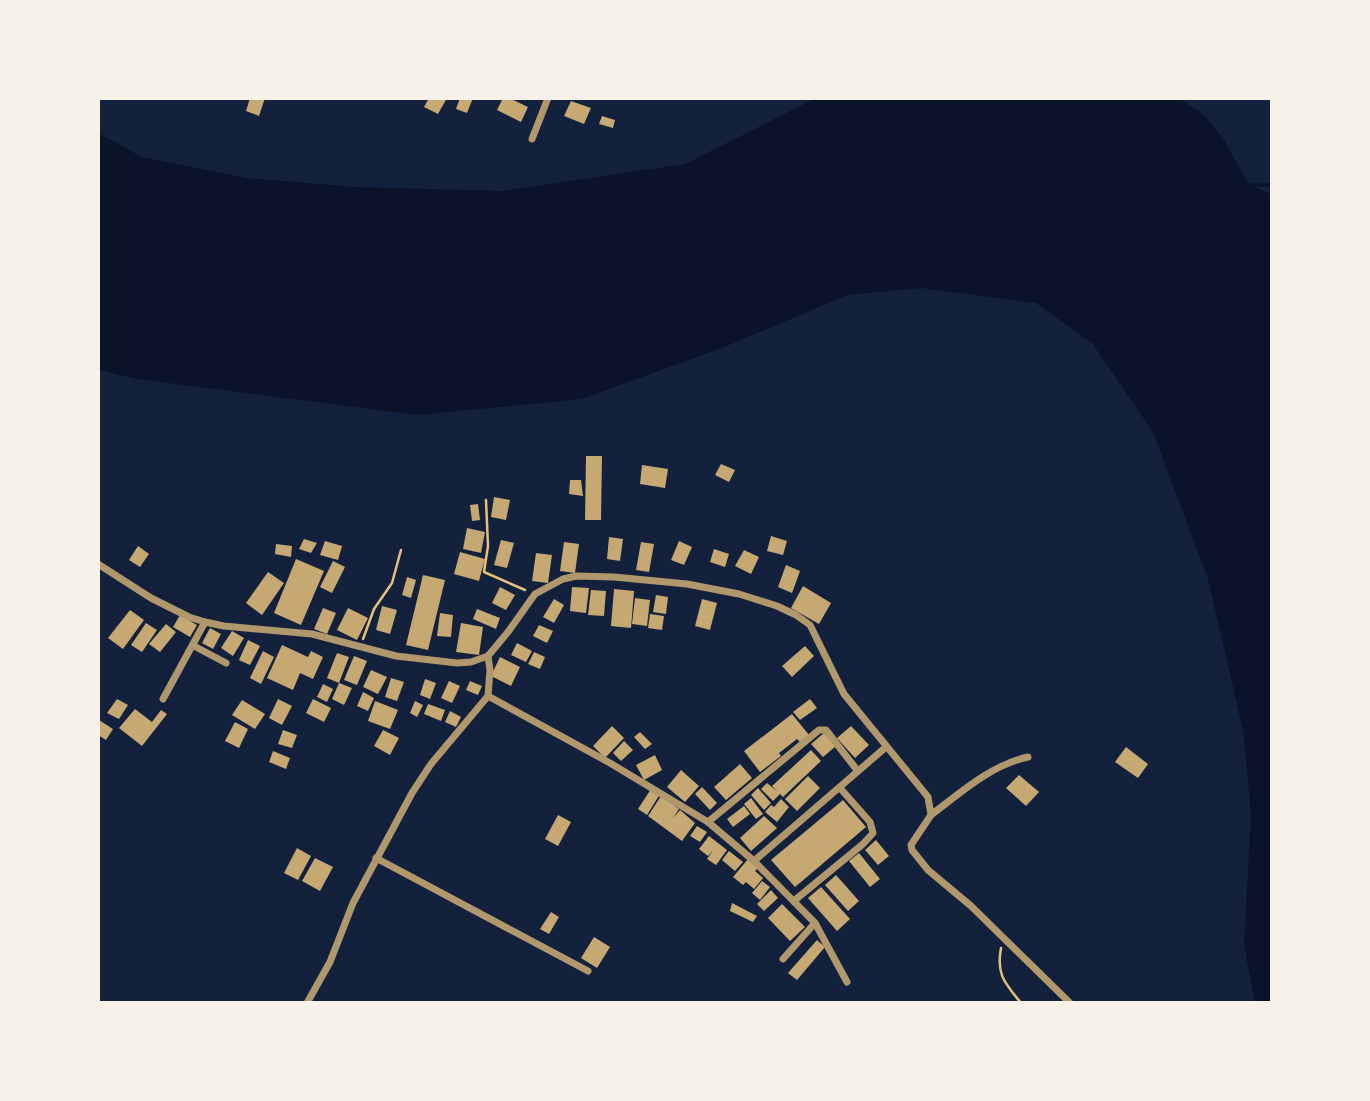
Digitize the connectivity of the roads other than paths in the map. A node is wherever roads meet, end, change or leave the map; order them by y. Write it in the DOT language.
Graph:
graph roads {
  1 [pos="537,98"];
  2 [pos="547,101"];
  3 [pos="532,139"];
  4 [pos="98,564"];
  5 [pos="205,622"];
  6 [pos="194,646"];
  7 [pos="488,656"];
  8 [pos="226,663"];
  9 [pos="488,696"];
  10 [pos="163,699"];
  11 [pos="886,747"];
  12 [pos="1028,757"];
  13 [pos="857,770"];
  14 [pos="840,788"];
  15 [pos="931,815"];
  16 [pos="708,822"];
  17 [pos="376,858"];
  18 [pos="754,861"];
  19 [pos="795,900"];
  20 [pos="815,923"];
  21 [pos="783,959"];
  22 [pos="588,971"];
  23 [pos="847,982"];
  24 [pos="307,1003"];
  25 [pos="1070,1003"];
  1 -- 2 [label="street"];
  2 -- 3 [label="street"];
  4 -- 5 [label="street"];
  5 -- 6 [label="street"];
  5 -- 7 [label="street"];
  6 -- 8 [label="street"];
  6 -- 10 [label="street"];
  7 -- 9 [label="street"];
  7 -- 11 [label="street"];
  9 -- 16 [label="street"];
  9 -- 17 [label="street"];
  11 -- 13 [label="street"];
  11 -- 15 [label="street"];
  12 -- 15 [label="street"];
  13 -- 14 [label="street"];
  13 -- 16 [label="street"];
  14 -- 18 [label="street"];
  14 -- 19 [label="street"];
  15 -- 25 [label="street"];
  16 -- 18 [label="street"];
  17 -- 22 [label="street"];
  17 -- 24 [label="street"];
  18 -- 19 [label="street"];
  19 -- 20 [label="street"];
  20 -- 21 [label="street"];
  20 -- 23 [label="street"];
}
